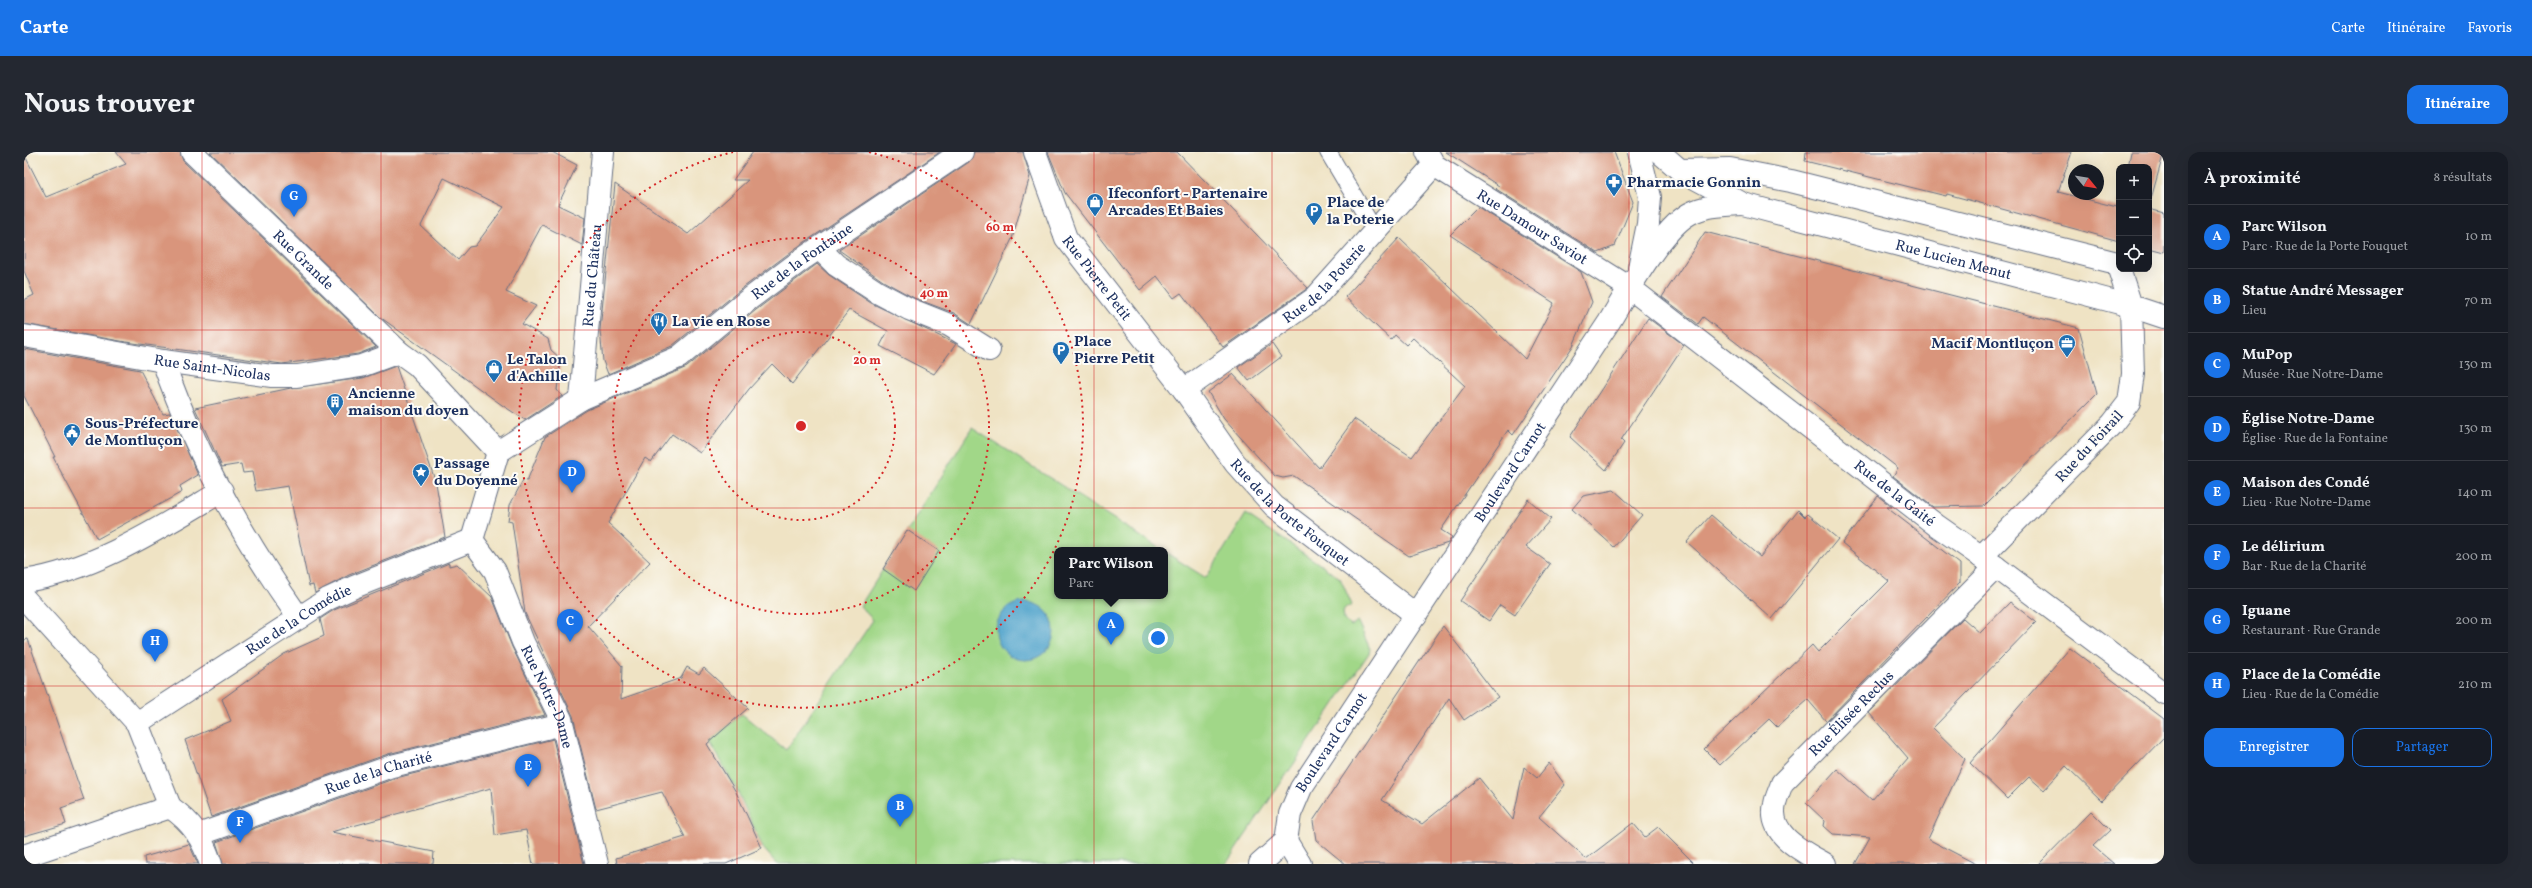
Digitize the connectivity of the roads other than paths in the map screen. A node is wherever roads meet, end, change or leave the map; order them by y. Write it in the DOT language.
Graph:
graph roads {
  1 [pos="192,152"];
  2 [pos="603,152"];
  3 [pos="962,152"];
  4 [pos="1035,152"];
  5 [pos="1328,152"];
  6 [pos="1639,152"];
  7 [pos="1659,152"];
  8 [pos="1430,159"];
  9 [pos="1728,161"];
  10 [pos="1680,170"];
  11 [pos="1743,204"];
  12 [pos="1375,231"];
  13 [pos="819,248"];
  14 [pos="1634,280"];
  15 [pos="2131,306"];
  16 [pos="2164,317"];
  17 [pos="24,336"];
  18 [pos="989,350"];
  19 [pos="399,352"];
  20 [pos="163,361"];
  21 [pos="1184,390"];
  22 [pos="581,399"];
  23 [pos="498,452"];
  24 [pos="222,491"];
  25 [pos="472,540"];
  26 [pos="1989,562"];
  27 [pos="24,581"];
  28 [pos="24,598"];
  29 [pos="1416,615"];
  30 [pos="299,618"];
  31 [pos="2164,693"];
  32 [pos="137,723"];
  33 [pos="562,724"];
  34 [pos="170,807"];
  35 [pos="198,834"];
  36 [pos="1286,841"];
  37 [pos="24,856"];
  38 [pos="211,864"];
  39 [pos="597,864"];
  40 [pos="1260,864"];
  41 [pos="1300,864"];
  42 [pos="1825,864"];
  1 -- 19 [label="street, Rue Grande"];
  2 -- 22 [label="street, Rue du Château"];
  3 -- 13 [label="street, Rue de la Fontaine"];
  4 -- 21 [label="street, Rue Pierre Petit"];
  5 -- 12 [label="lane"];
  6 -- 14 [label="street"];
  7 -- 10 [label="street"];
  8 -- 12 [label="street, Rue de la Poterie"];
  8 -- 14 [label="street, Rue Damour Saviot"];
  9 -- 10 [label="street"];
  9 -- 15 [label="street, Rue du Foirail"];
  10 -- 11 [label="street"];
  11 -- 14 [label="street, Boulevard Carnot"];
  11 -- 15 [label="street, Rue Lucien Menut"];
  12 -- 21 [label="street, Rue de la Poterie"];
  13 -- 18 [label="street"];
  13 -- 22 [label="street, Rue de la Fontaine"];
  14 -- 26 [label="street, Rue de la Gaité"];
  14 -- 29 [label="street, Boulevard Carnot"];
  15 -- 16 [label="street, Rue Lucien Menut"];
  15 -- 26 [label="street, Rue du Foirail"];
  17 -- 20 [label="street, Rue Saint-Nicolas"];
  19 -- 20 [label="street, Rue Saint-Nicolas"];
  19 -- 23 [label="street, Rue Grande"];
  20 -- 24 [label="street"];
  21 -- 29 [label="street, Rue de la Porte Fouquet"];
  22 -- 23 [label="street, Rue de la Fontaine"];
  23 -- 25 [label="street"];
  24 -- 27 [label="street"];
  24 -- 30 [label="street"];
  25 -- 30 [label="street, Rue de la Comédie"];
  25 -- 33 [label="street, Rue Notre-Dame"];
  26 -- 31 [label="street, Rue de la Gaité"];
  26 -- 42 [label="street, Rue Élisée Reclus"];
  28 -- 32 [label="street"];
  29 -- 36 [label="street, Boulevard Carnot"];
  30 -- 32 [label="street, Rue de la Comédie"];
  32 -- 34 [label="street"];
  33 -- 35 [label="street, Rue de la Charité"];
  33 -- 39 [label="street, Rue Notre-Dame"];
  34 -- 35 [label="street"];
  34 -- 37 [label="street"];
  35 -- 38 [label="street"];
  36 -- 40 [label="street"];
  36 -- 41 [label="street"];
}
